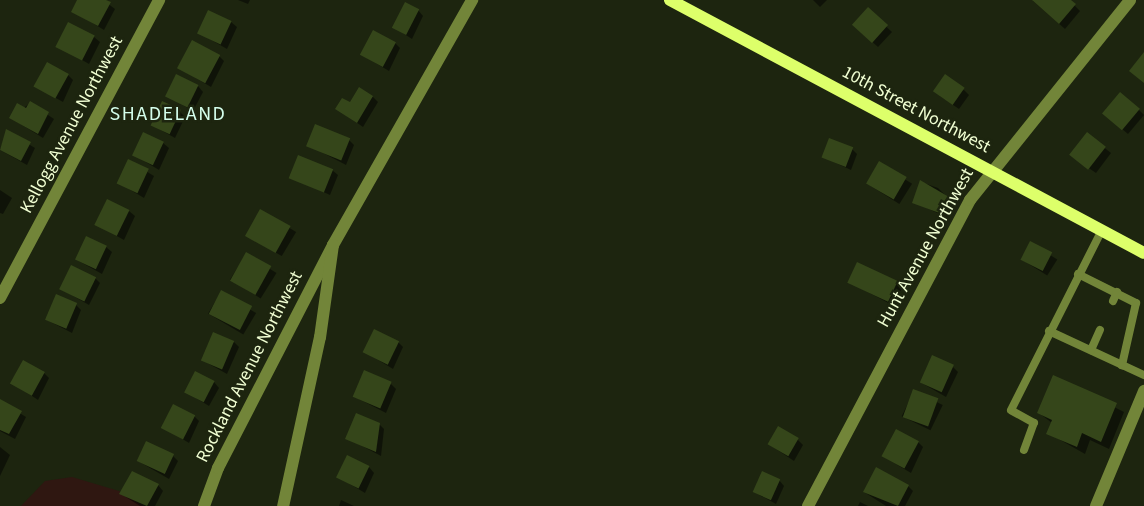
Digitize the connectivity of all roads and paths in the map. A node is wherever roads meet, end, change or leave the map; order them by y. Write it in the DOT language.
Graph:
graph roads {
  1 [pos="159,0"];
  2 [pos="472,0"];
  3 [pos="670,0"];
  4 [pos="1130,0"];
  5 [pos="990,170"];
  6 [pos="1102,230"];
  7 [pos="333,245"];
  8 [pos="1144,254"];
  9 [pos="1078,274"];
  10 [pos="1117,292"];
  11 [pos="0,298"];
  12 [pos="1113,301"];
  13 [pos="1049,330"];
  14 [pos="1100,330"];
  15 [pos="1091,350"];
  16 [pos="1122,364"];
  17 [pos="1144,375"];
  18 [pos="1144,391"];
  19 [pos="1024,450"];
  20 [pos="204,506"];
  21 [pos="283,506"];
  22 [pos="808,506"];
  23 [pos="1096,506"];
  1 -- 11 [label="street, Kellogg Avenue Northwest"];
  2 -- 7 [label="street, Rockland Avenue Northwest"];
  3 -- 5 [label="main road, 10th Street Northwest"];
  4 -- 5 [label="street, Hunt Avenue Northwest"];
  5 -- 6 [label="main road, 10th Street Northwest"];
  5 -- 22 [label="street, Hunt Avenue Northwest"];
  6 -- 8 [label="main road, 10th Street Northwest"];
  6 -- 9 [label="lane"];
  7 -- 20 [label="street, Rockland Avenue Northwest"];
  7 -- 21 [label="street, Rockland Avenue Northwest"];
  9 -- 10 [label="lane"];
  9 -- 13 [label="lane"];
  10 -- 12 [label="lane"];
  10 -- 16 [label="lane"];
  13 -- 15 [label="lane"];
  13 -- 19 [label="lane"];
  14 -- 15 [label="lane"];
  15 -- 16 [label="lane"];
  16 -- 17 [label="lane"];
  18 -- 23 [label="street"];
}
